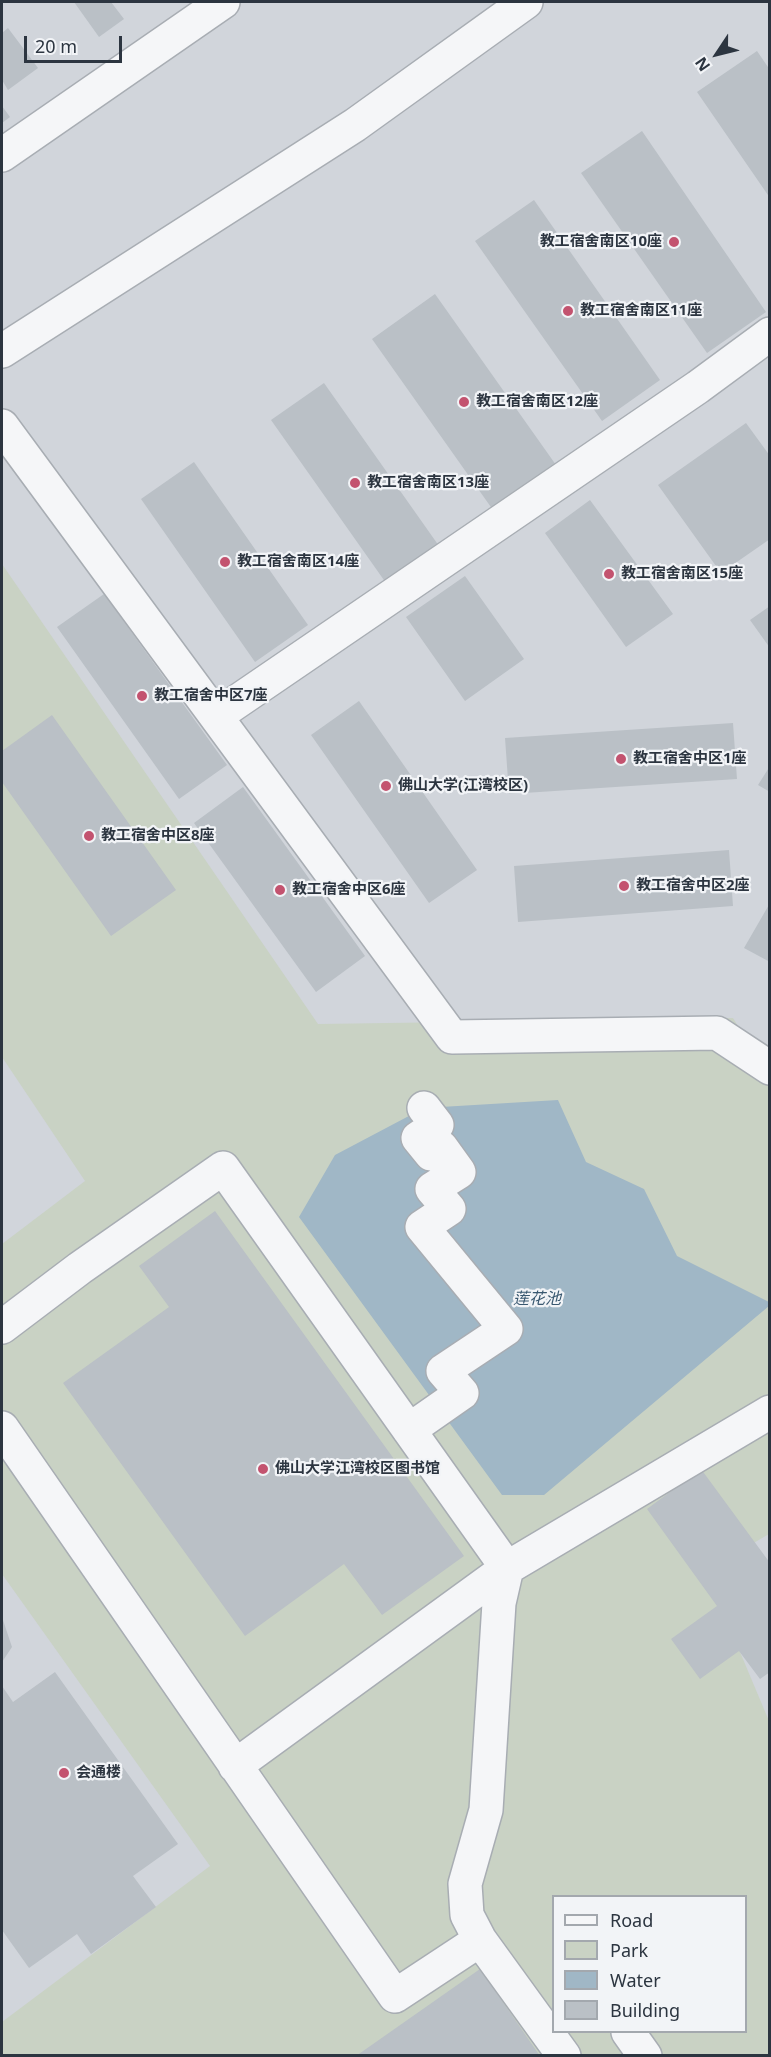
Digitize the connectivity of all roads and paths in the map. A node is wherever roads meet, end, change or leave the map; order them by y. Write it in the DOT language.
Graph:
graph roads {
  1 [pos="223,2"];
  2 [pos="526,2"];
  3 [pos="2,155"];
  4 [pos="770,334"];
  5 [pos="2,351"];
  6 [pos="2,426"];
  7 [pos="216,716"];
  8 [pos="770,1068"];
  9 [pos="424,1108"];
  10 [pos="2,1327"];
  11 [pos="770,1412"];
  12 [pos="2,1428"];
  13 [pos="409,1430"];
  14 [pos="507,1568"];
  15 [pos="235,1766"];
  16 [pos="480,1940"];
  17 [pos="629,2033"];
  18 [pos="555,2039"];
  19 [pos="645,2055"];
  1 -- 3 [label="lane"];
  2 -- 5 [label="lane"];
  4 -- 7 [label="lane"];
  6 -- 7 [label="lane"];
  7 -- 8 [label="lane"];
  9 -- 13 [label="lane"];
  10 -- 13 [label="lane"];
  11 -- 14 [label="lane"];
  12 -- 15 [label="lane"];
  13 -- 14 [label="lane"];
  14 -- 15 [label="lane"];
  14 -- 16 [label="lane"];
  15 -- 16 [label="lane"];
  16 -- 18 [label="lane"];
  17 -- 19 [label="lane"];
}
